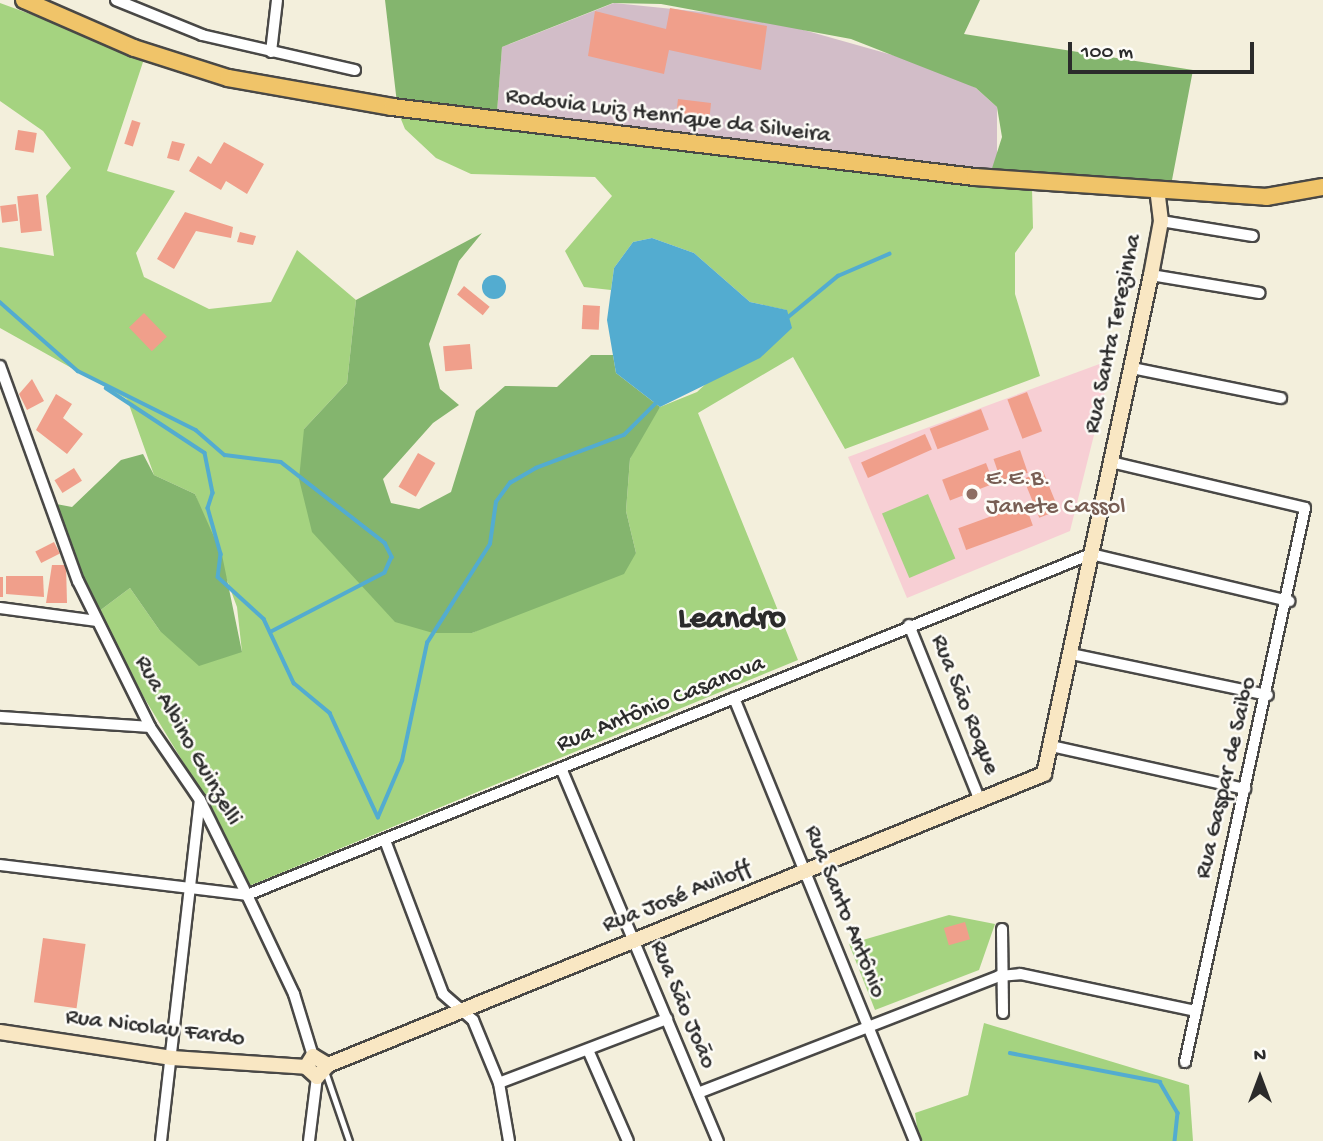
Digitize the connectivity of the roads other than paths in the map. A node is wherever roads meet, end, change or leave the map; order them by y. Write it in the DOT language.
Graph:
graph roads {
  1 [pos="24,0"];
  2 [pos="116,0"];
  3 [pos="277,0"];
  4 [pos="135,5"];
  5 [pos="271,52"];
  6 [pos="355,70"];
  7 [pos="1323,187"];
  8 [pos="1157,190"];
  9 [pos="1161,221"];
  10 [pos="1253,236"];
  11 [pos="1151,275"];
  12 [pos="1260,293"];
  13 [pos="0,366"];
  14 [pos="1132,368"];
  15 [pos="1281,398"];
  16 [pos="1111,462"];
  17 [pos="1091,554"];
  18 [pos="1289,601"];
  19 [pos="0,608"];
  20 [pos="97,621"];
  21 [pos="909,625"];
  22 [pos="1071,654"];
  23 [pos="1268,695"];
  24 [pos="734,698"];
  25 [pos="0,717"];
  26 [pos="150,727"];
  27 [pos="1051,746"];
  28 [pos="561,768"];
  29 [pos="1044,774"];
  30 [pos="1245,789"];
  31 [pos="200,800"];
  32 [pos="980,801"];
  33 [pos="386,843"];
  34 [pos="0,865"];
  35 [pos="807,871"];
  36 [pos="191,889"];
  37 [pos="247,895"];
  38 [pos="1002,929"];
  39 [pos="631,940"];
  40 [pos="999,976"];
  41 [pos="458,1011"];
  42 [pos="1196,1012"];
  43 [pos="1003,1013"];
  44 [pos="667,1019"];
  45 [pos="867,1026"];
  46 [pos="0,1032"];
  47 [pos="588,1049"];
  48 [pos="172,1058"];
  49 [pos="1185,1062"];
  50 [pos="318,1068"];
  51 [pos="499,1083"];
  52 [pos="698,1093"];
  53 [pos="161,1141"];
  54 [pos="309,1141"];
  55 [pos="349,1141"];
  56 [pos="509,1141"];
  57 [pos="628,1141"];
  58 [pos="718,1141"];
  59 [pos="915,1141"];
  1 -- 8 [label="main road, Rodovia Luiz Henrique da Silveira"];
  2 -- 4 [label="street"];
  3 -- 5 [label="street"];
  4 -- 5 [label="street"];
  5 -- 6 [label="street"];
  7 -- 8 [label="main road, Rodovia Luiz Henrique da Silveira"];
  8 -- 9 [label="street, Rua Santa Terezinha"];
  9 -- 10 [label="street"];
  9 -- 11 [label="street, Rua Santa Terezinha"];
  11 -- 12 [label="street"];
  11 -- 14 [label="street, Rua Santa Terezinha"];
  13 -- 20 [label="street, Rua Albino Guinzelli"];
  14 -- 15 [label="street"];
  14 -- 16 [label="street, Rua Santa Terezinha"];
  16 -- 17 [label="street, Rua Santa Terezinha"];
  16 -- 18 [label="street, Rua Gaspar de Saibo"];
  17 -- 18 [label="street"];
  17 -- 21 [label="street, Rua Antônio Casanova"];
  17 -- 22 [label="street, Rua Santa Terezinha"];
  18 -- 23 [label="street, Rua Gaspar de Saibo"];
  19 -- 20 [label="street"];
  20 -- 26 [label="street, Rua Albino Guinzelli"];
  21 -- 24 [label="street, Rua Antônio Casanova"];
  21 -- 32 [label="street, Rua São Roque"];
  22 -- 23 [label="street"];
  22 -- 27 [label="street, Rua Santa Terezinha"];
  23 -- 30 [label="street, Rua Gaspar de Saibo"];
  24 -- 28 [label="street, Rua Antônio Casanova"];
  24 -- 35 [label="street, Rua Santo Antônio"];
  25 -- 26 [label="street"];
  26 -- 31 [label="street, Rua Albino Guinzelli"];
  27 -- 29 [label="street, Rua Santa Terezinha"];
  27 -- 30 [label="street"];
  28 -- 33 [label="street, Rua Antônio Casanova"];
  28 -- 39 [label="street, Rua São João"];
  29 -- 32 [label="street, Rua José Aviloff"];
  30 -- 42 [label="street, Rua Gaspar de Saibo"];
  31 -- 36 [label="street"];
  31 -- 37 [label="street, Rua Albino Guinzelli"];
  32 -- 35 [label="street, Rua José Aviloff"];
  33 -- 37 [label="street, Rua Antônio Casanova"];
  33 -- 41 [label="street"];
  34 -- 36 [label="street"];
  35 -- 39 [label="street, Rua José Aviloff"];
  35 -- 45 [label="street, Rua Santo Antônio"];
  36 -- 37 [label="street"];
  36 -- 48 [label="street"];
  37 -- 50 [label="street, Rua Albino Guinzelli"];
  38 -- 40 [label="street"];
  39 -- 41 [label="street, Rua José Aviloff"];
  39 -- 44 [label="street, Rua São João"];
  40 -- 42 [label="street"];
  40 -- 43 [label="street"];
  40 -- 45 [label="street"];
  41 -- 50 [label="street, Rua José Aviloff"];
  41 -- 51 [label="street"];
  42 -- 49 [label="street, Rua Gaspar de Saibo"];
  44 -- 47 [label="street"];
  44 -- 52 [label="street, Rua São João"];
  45 -- 52 [label="street"];
  45 -- 59 [label="street, Rua Santo Antônio"];
  46 -- 48 [label="street, Rua Nicolau Fardo"];
  47 -- 51 [label="street"];
  47 -- 57 [label="street"];
  48 -- 50 [label="street, Rua Nicolau Fardo"];
  48 -- 53 [label="street"];
  50 -- 54 [label="street, Rua Albino Guinzelli"];
  50 -- 55 [label="lane"];
  51 -- 56 [label="street"];
  52 -- 58 [label="street, Rua São João"];
}
